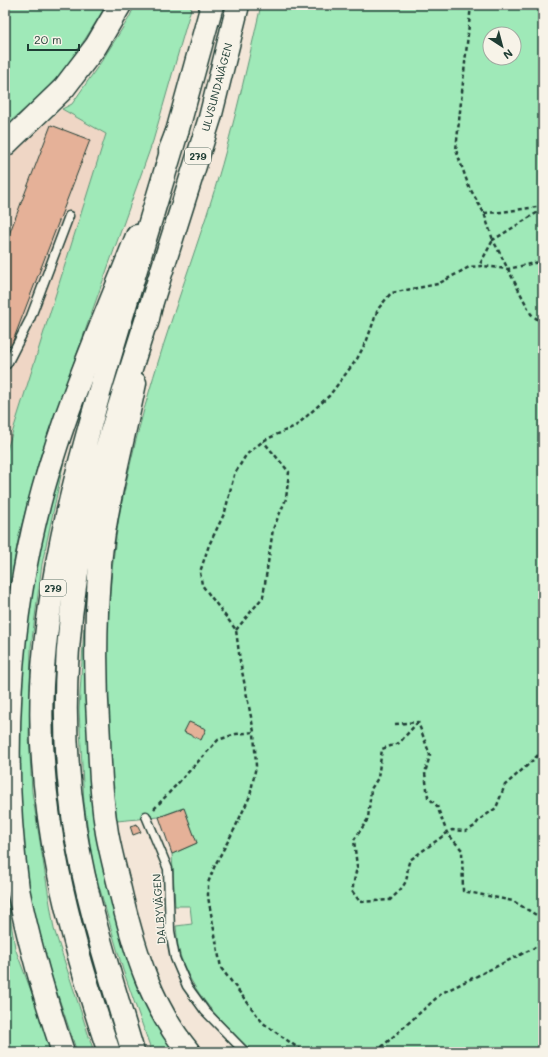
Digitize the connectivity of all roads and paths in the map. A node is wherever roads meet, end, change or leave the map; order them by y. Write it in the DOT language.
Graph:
graph roads {
  1 [pos="120,5"];
  2 [pos="212,5"];
  3 [pos="238,5"];
  4 [pos="471,5"];
  5 [pos="177,132"];
  6 [pos="5,145"];
  7 [pos="543,207"];
  8 [pos="484,213"];
  9 [pos="69,216"];
  10 [pos="493,240"];
  11 [pos="543,261"];
  12 [pos="479,266"];
  13 [pos="508,269"];
  14 [pos="151,305"];
  15 [pos="543,324"];
  16 [pos="5,363"];
  17 [pos="263,441"];
  18 [pos="236,630"];
  19 [pos="418,722"];
  20 [pos="395,724"];
  21 [pos="254,732"];
  22 [pos="543,750"];
  23 [pos="146,816"];
  24 [pos="447,833"];
  25 [pos="543,919"];
  26 [pos="543,940"];
  27 [pos="63,1052"];
  28 [pos="109,1052"];
  29 [pos="133,1052"];
  30 [pos="189,1052"];
  31 [pos="245,1052"];
  32 [pos="308,1052"];
  33 [pos="348,1052"];
  34 [pos="359,1052"];
  35 [pos="376,1052"];
  1 -- 6 [label="main road"];
  2 -- 5 [label="main road, 279"];
  3 -- 14 [label="main road, ULVSUNDAVÄGEN / 279"];
  4 -- 8 [label="path"];
  5 -- 27 [label="main road"];
  5 -- 28 [label="main road, 279"];
  7 -- 8 [label="path"];
  7 -- 10 [label="path"];
  8 -- 10 [label="path"];
  9 -- 16 [label="lane"];
  10 -- 12 [label="path"];
  10 -- 13 [label="path"];
  11 -- 13 [label="path"];
  12 -- 13 [label="path"];
  12 -- 17 [label="path"];
  13 -- 15 [label="path"];
  14 -- 29 [label="main road, 279"];
  14 -- 30 [label="main road"];
  17 -- 18 [label="path"];
  17 -- 18 [label="path"];
  18 -- 21 [label="path"];
  19 -- 20 [label="path"];
  19 -- 24 [label="path"];
  19 -- 24 [label="path"];
  21 -- 23 [label="path"];
  21 -- 32 [label="path"];
  22 -- 24 [label="path"];
  23 -- 31 [label="lane, DALBYVÄGEN"];
  24 -- 25 [label="path"];
  26 -- 35 [label="path"];
  33 -- 34 [label="path"];
}
